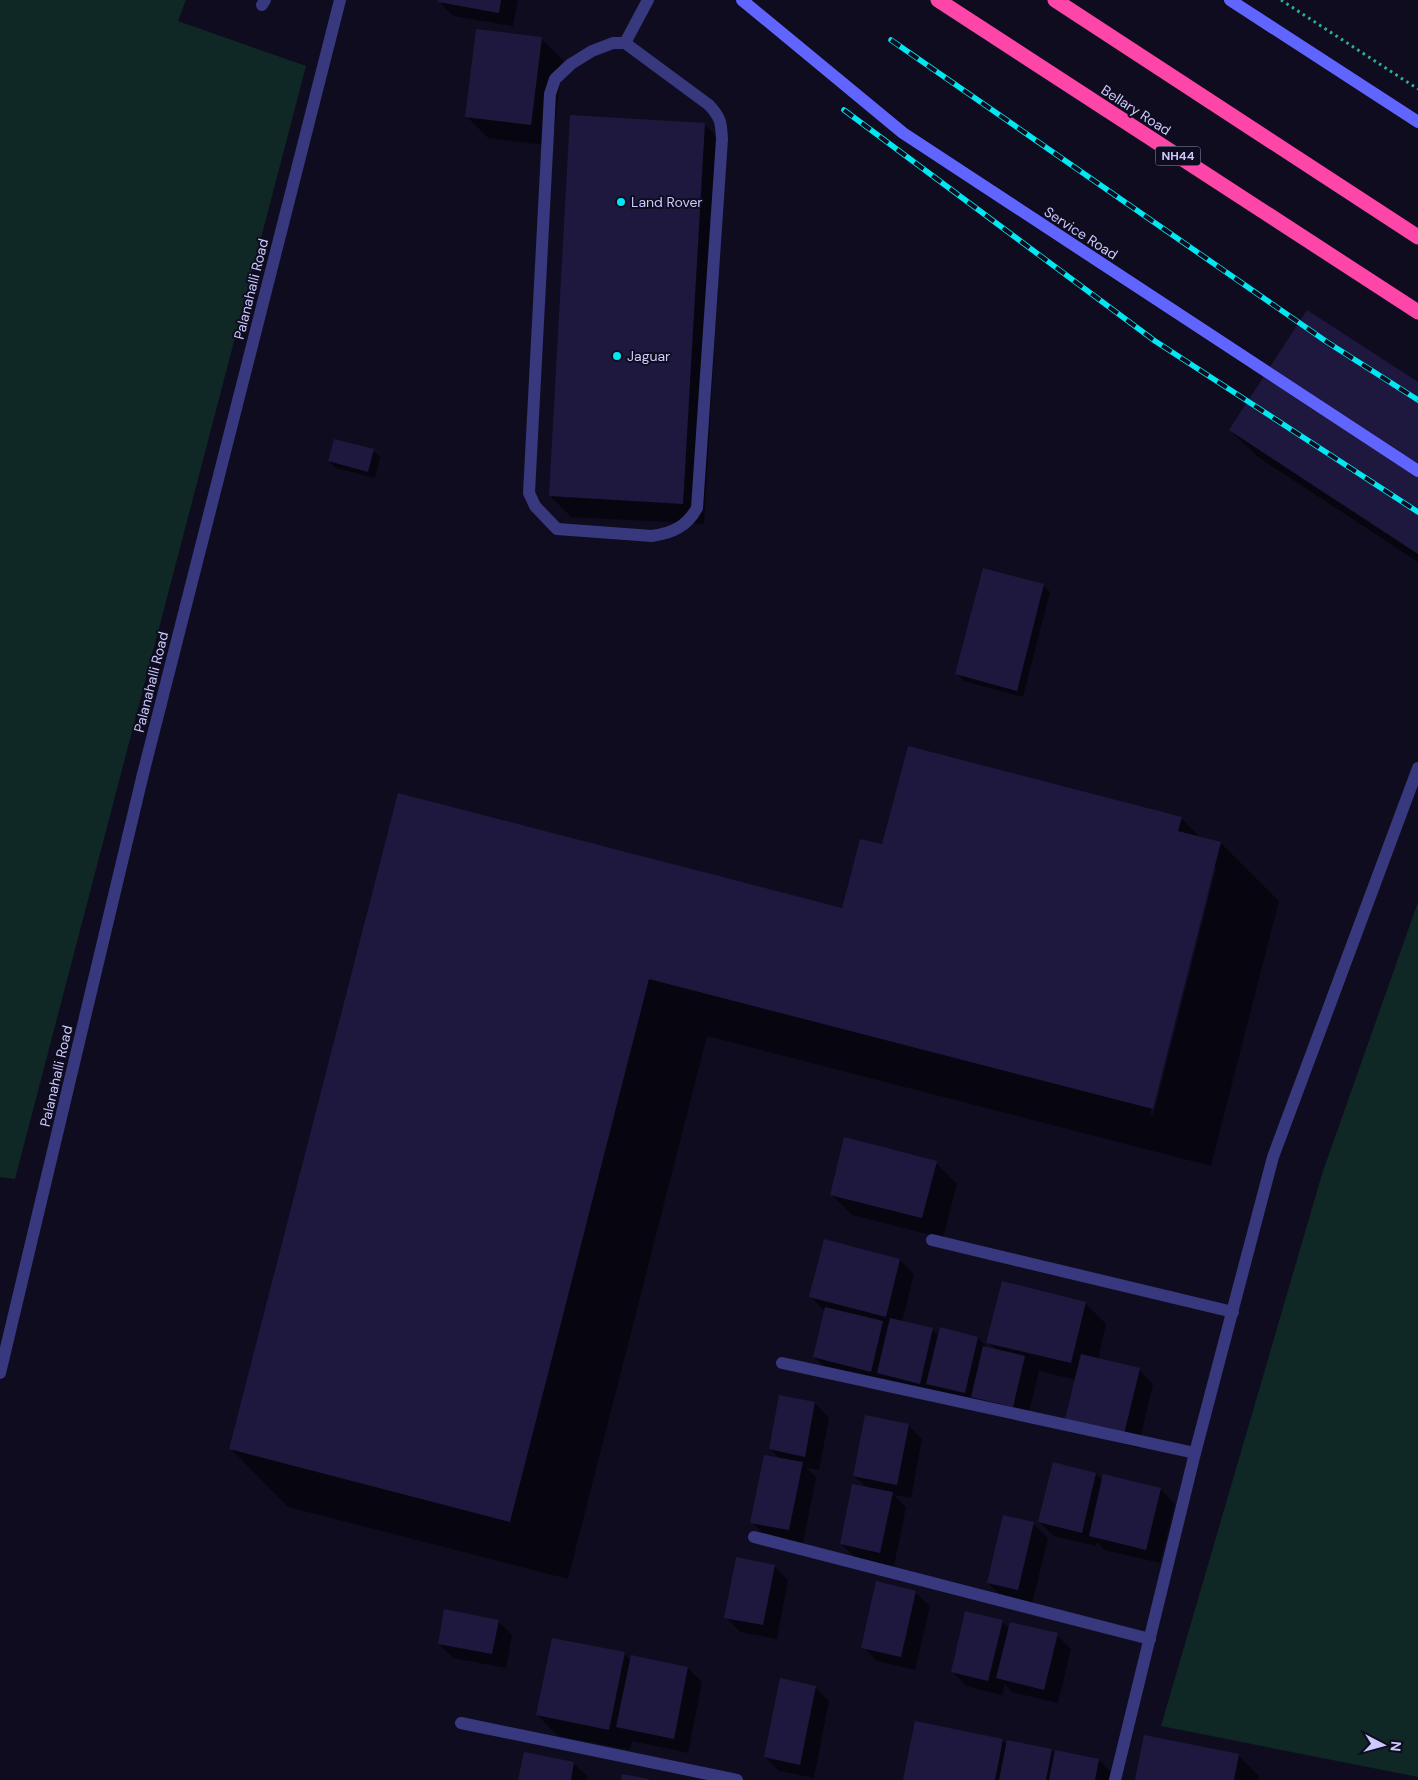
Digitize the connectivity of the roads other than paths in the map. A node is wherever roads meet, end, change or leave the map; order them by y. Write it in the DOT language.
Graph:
graph roads {
  1 [pos="340,0"];
  2 [pos="648,0"];
  3 [pos="742,0"];
  4 [pos="938,0"];
  5 [pos="1055,0"];
  6 [pos="1230,0"];
  7 [pos="625,43"];
  8 [pos="1418,122"];
  9 [pos="1418,238"];
  10 [pos="1418,312"];
  11 [pos="1418,471"];
  12 [pos="1418,768"];
  13 [pos="932,1240"];
  14 [pos="1233,1312"];
  15 [pos="782,1363"];
  16 [pos="0,1374"];
  17 [pos="1195,1453"];
  18 [pos="754,1537"];
  19 [pos="1150,1638"];
  20 [pos="461,1723"];
  21 [pos="737,1780"];
  22 [pos="1115,1780"];
  1 -- 16 [label="street, Palanahalli Road"];
  2 -- 7 [label="street"];
  3 -- 11 [label="main road, Service Road"];
  4 -- 10 [label="highway, Bellary Road / NH44"];
  5 -- 9 [label="highway"];
  6 -- 8 [label="main road"];
  7 -- 7 [label="street"];
  12 -- 14 [label="street"];
  13 -- 14 [label="street"];
  14 -- 17 [label="street"];
  15 -- 17 [label="street"];
  17 -- 19 [label="street"];
  18 -- 19 [label="street"];
  19 -- 22 [label="street"];
  20 -- 21 [label="street"];
}
